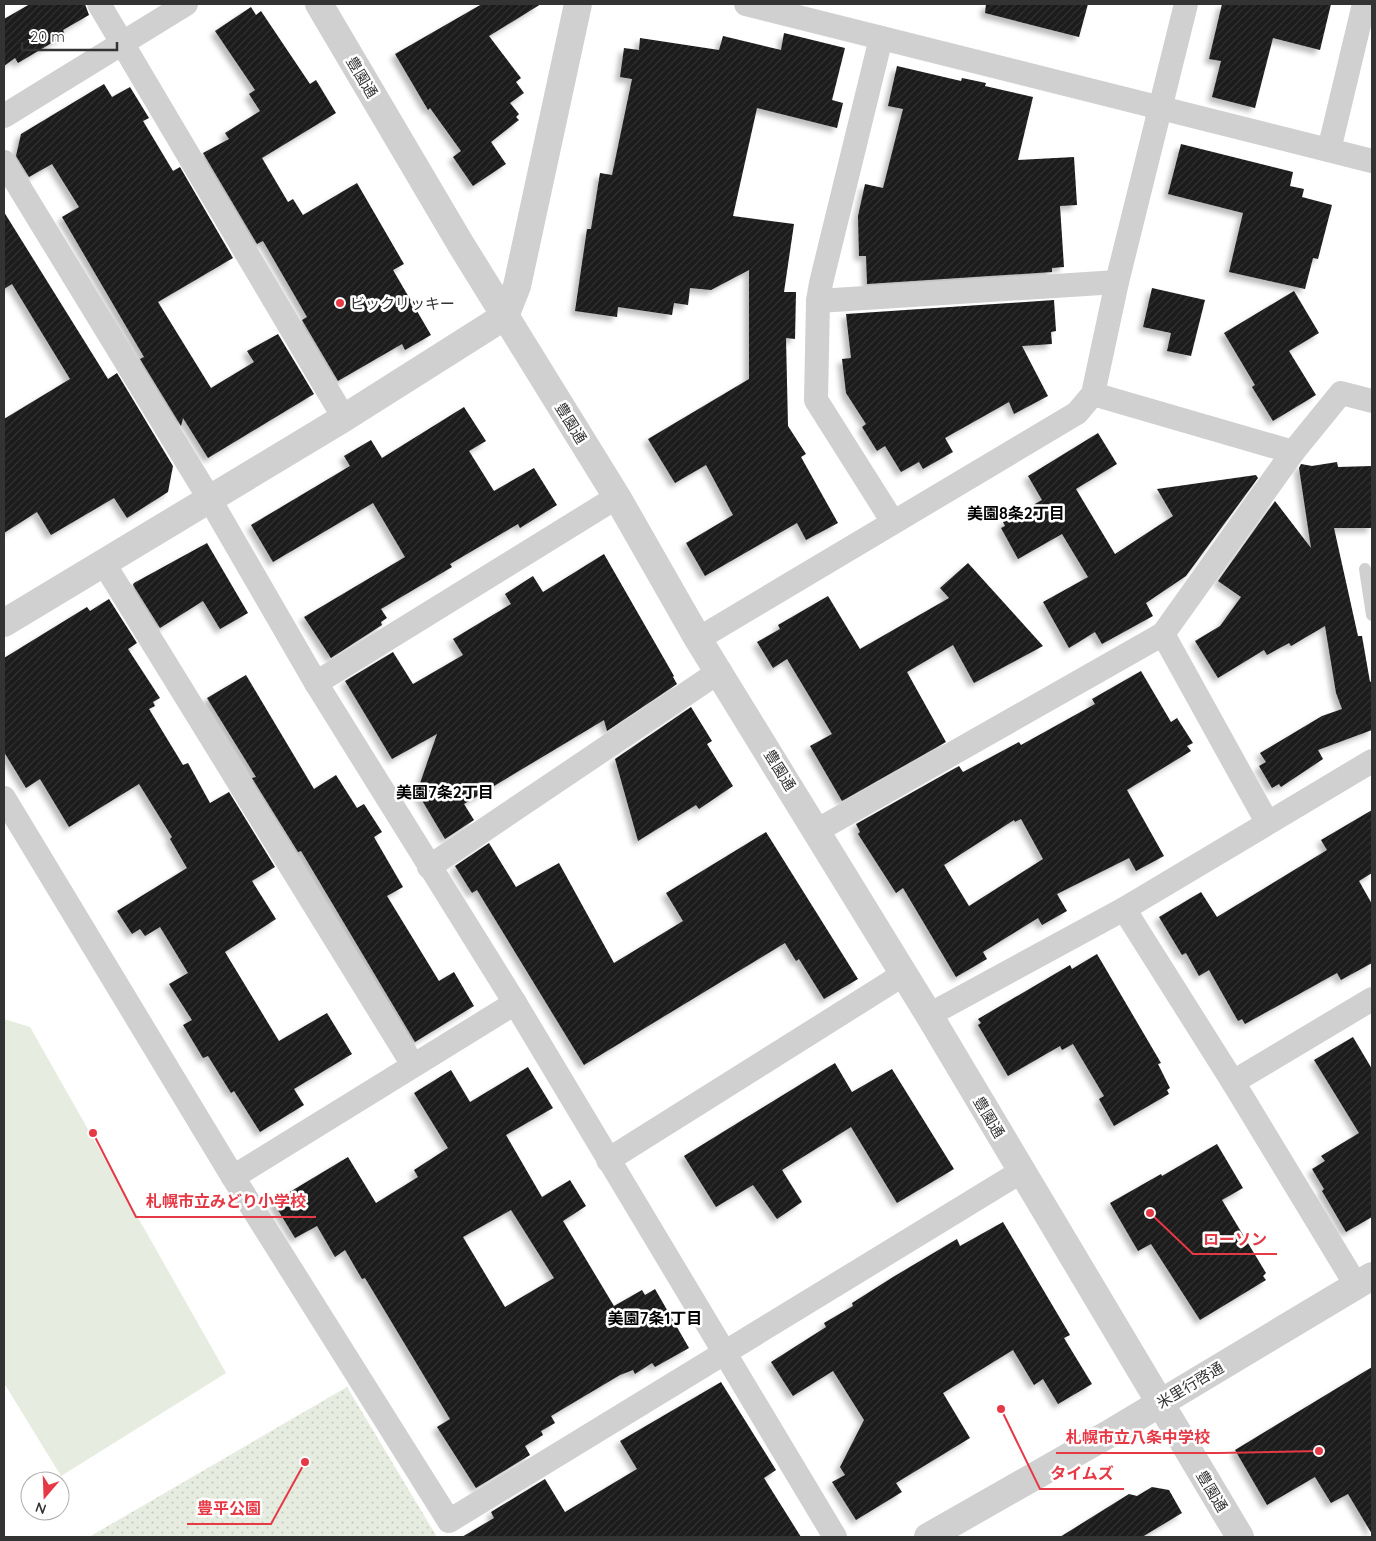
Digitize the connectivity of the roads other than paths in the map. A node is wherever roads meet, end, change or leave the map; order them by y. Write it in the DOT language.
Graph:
graph roads {
  1 [pos="99,4"];
  2 [pos="186,4"];
  3 [pos="319,4"];
  4 [pos="578,4"];
  5 [pos="746,4"];
  6 [pos="1186,4"];
  7 [pos="1364,4"];
  8 [pos="882,38"];
  9 [pos="122,42"];
  10 [pos="1162,107"];
  11 [pos="4,116"];
  12 [pos="1329,150"];
  13 [pos="1372,161"];
  14 [pos="4,162"];
  15 [pos="1117,282"];
  16 [pos="818,301"];
  17 [pos="505,316"];
  18 [pos="1092,394"];
  19 [pos="1372,401"];
  20 [pos="344,418"];
  21 [pos="1293,452"];
  22 [pos="617,497"];
  23 [pos="208,498"];
  24 [pos="893,522"];
  25 [pos="103,562"];
  26 [pos="1366,569"];
  27 [pos="1372,615"];
  28 [pos="4,623"];
  29 [pos="1163,634"];
  30 [pos="698,638"];
  31 [pos="720,671"];
  32 [pos="316,683"];
  33 [pos="1372,761"];
  34 [pos="4,798"];
  35 [pos="1267,822"];
  36 [pos="818,830"];
  37 [pos="429,867"];
  38 [pos="1124,909"];
  39 [pos="904,974"];
  40 [pos="1372,999"];
  41 [pos="515,1003"];
  42 [pos="929,1015"];
  43 [pos="413,1065"];
  44 [pos="1233,1082"];
  45 [pos="608,1160"];
  46 [pos="1022,1171"];
  47 [pos="233,1177"];
  48 [pos="1364,1281"];
  49 [pos="724,1352"];
  50 [pos="1159,1403"];
  51 [pos="454,1529"];
  52 [pos="835,1537"];
  53 [pos="928,1537"];
  54 [pos="1240,1537"];
  1 -- 9 [label="street"];
  2 -- 9 [label="street"];
  3 -- 17 [label="street, 豊園通"];
  4 -- 17 [label="street"];
  5 -- 8 [label="street"];
  6 -- 10 [label="street"];
  7 -- 12 [label="street"];
  8 -- 10 [label="street"];
  8 -- 16 [label="street"];
  9 -- 11 [label="street"];
  9 -- 20 [label="street"];
  10 -- 12 [label="street"];
  10 -- 15 [label="street"];
  12 -- 13 [label="street"];
  14 -- 23 [label="street"];
  15 -- 16 [label="street"];
  15 -- 18 [label="street"];
  16 -- 24 [label="street"];
  17 -- 20 [label="street"];
  17 -- 22 [label="street, 豊園通"];
  18 -- 21 [label="street"];
  18 -- 24 [label="street"];
  19 -- 21 [label="street"];
  20 -- 23 [label="street"];
  21 -- 29 [label="street"];
  22 -- 30 [label="street, 豊園通"];
  22 -- 32 [label="street"];
  23 -- 25 [label="street"];
  23 -- 32 [label="street"];
  24 -- 30 [label="street"];
  25 -- 28 [label="street"];
  25 -- 43 [label="street"];
  26 -- 27 [label="lane"];
  29 -- 35 [label="street"];
  29 -- 36 [label="street"];
  30 -- 31 [label="street, 豊園通"];
  31 -- 36 [label="street, 豊園通"];
  31 -- 37 [label="street"];
  32 -- 37 [label="street"];
  33 -- 35 [label="street"];
  34 -- 47 [label="street"];
  35 -- 38 [label="street"];
  36 -- 39 [label="street, 豊園通"];
  37 -- 41 [label="street"];
  38 -- 42 [label="street"];
  38 -- 44 [label="street"];
  39 -- 42 [label="street, 豊園通"];
  39 -- 45 [label="street"];
  40 -- 44 [label="street"];
  41 -- 43 [label="street"];
  41 -- 45 [label="street"];
  42 -- 46 [label="street, 豊園通"];
  43 -- 47 [label="street"];
  44 -- 48 [label="street"];
  45 -- 49 [label="street"];
  46 -- 49 [label="street"];
  46 -- 50 [label="street, 豊園通"];
  47 -- 51 [label="street"];
  48 -- 50 [label="street, 米里行啓通"];
  49 -- 51 [label="street"];
  49 -- 52 [label="street"];
  50 -- 53 [label="street, 米里行啓通"];
  50 -- 54 [label="street, 豊園通"];
}
